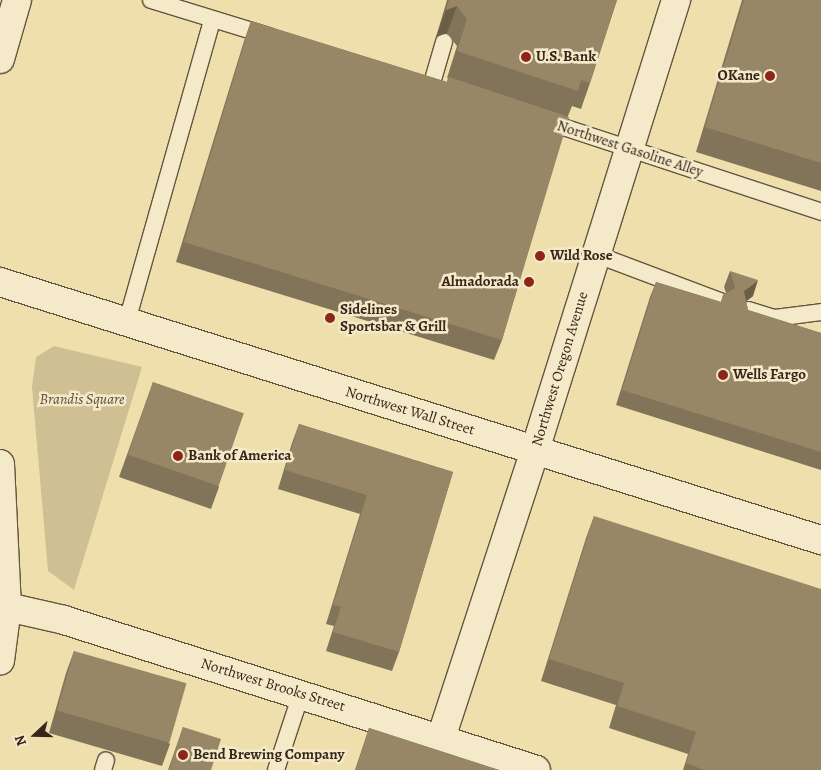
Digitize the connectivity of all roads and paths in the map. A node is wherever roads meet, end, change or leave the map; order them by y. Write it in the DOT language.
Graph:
graph roads {
  1 [pos="17,0"];
  2 [pos="151,0"];
  3 [pos="676,0"];
  4 [pos="212,20"];
  5 [pos="288,42"];
  6 [pos="444,42"];
  7 [pos="0,59"];
  8 [pos="415,78"];
  9 [pos="432,83"];
  10 [pos="450,89"];
  11 [pos="531,117"];
  12 [pos="629,150"];
  13 [pos="821,212"];
  14 [pos="595,254"];
  15 [pos="0,282"];
  16 [pos="720,302"];
  17 [pos="748,310"];
  18 [pos="821,312"];
  19 [pos="126,321"];
  20 [pos="535,450"];
  21 [pos="0,464"];
  22 [pos="821,540"];
  23 [pos="7,607"];
  24 [pos="0,661"];
  25 [pos="301,694"];
  26 [pos="441,738"];
  27 [pos="276,770"];
  28 [pos="536,770"];
  1 -- 7 [label="street"];
  2 -- 4 [label="lane"];
  3 -- 12 [label="street, Northwest Oregon Avenue"];
  4 -- 5 [label="lane"];
  4 -- 19 [label="lane"];
  6 -- 9 [label="lane"];
  8 -- 9 [label="lane"];
  9 -- 10 [label="lane"];
  11 -- 12 [label="lane, Northwest Gasoline Alley"];
  12 -- 13 [label="lane, Northwest Gasoline Alley"];
  12 -- 14 [label="street, Northwest Oregon Avenue"];
  14 -- 16 [label="lane"];
  14 -- 20 [label="street, Northwest Oregon Avenue"];
  15 -- 19 [label="street, Northwest Wall Street"];
  17 -- 18 [label="lane"];
  19 -- 20 [label="street, Northwest Wall Street"];
  20 -- 22 [label="street, Northwest Wall Street"];
  20 -- 26 [label="street, Northwest Oregon Avenue"];
  21 -- 23 [label="street"];
  23 -- 24 [label="street"];
  23 -- 25 [label="street, Northwest Brooks Street"];
  25 -- 26 [label="street, Northwest Brooks Street"];
  25 -- 27 [label="lane"];
  26 -- 28 [label="street, Northwest Brooks Street"];
}
